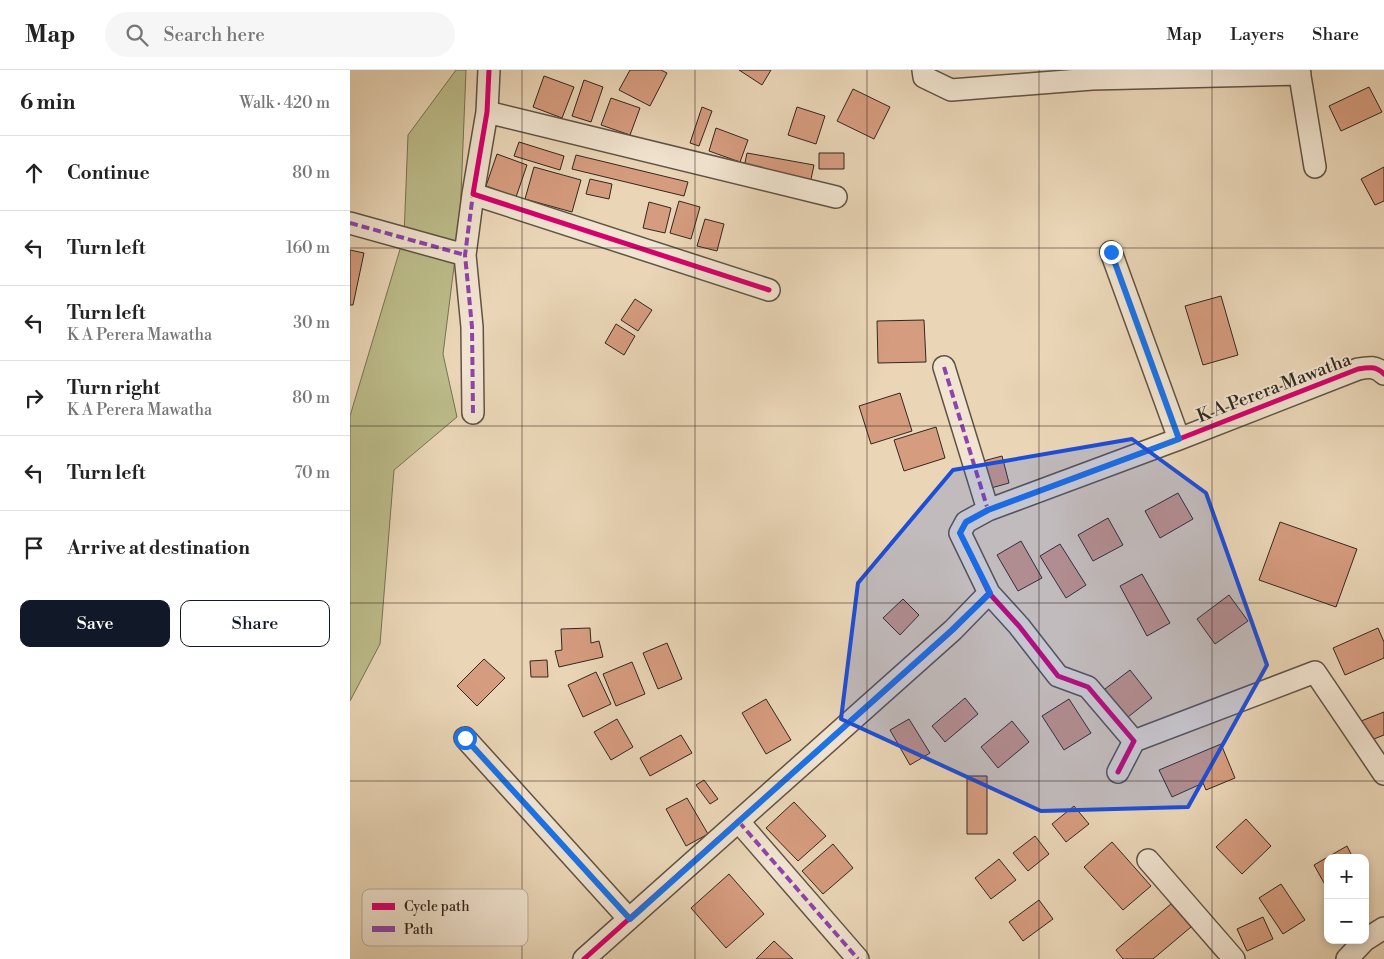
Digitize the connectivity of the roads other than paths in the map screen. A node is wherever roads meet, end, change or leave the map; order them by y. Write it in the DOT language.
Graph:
graph roads {
  1 [pos="489,70"];
  2 [pos="923,70"];
  3 [pos="1299,72"];
  4 [pos="487,112"];
  5 [pos="1315,167"];
  6 [pos="474,194"];
  7 [pos="836,197"];
  8 [pos="350,223"];
  9 [pos="1111,252"];
  10 [pos="465,255"];
  11 [pos="769,290"];
  12 [pos="944,367"];
  13 [pos="1384,374"];
  14 [pos="472,413"];
  15 [pos="1179,439"];
  16 [pos="988,510"];
  17 [pos="990,593"];
  18 [pos="465,738"];
  19 [pos="1134,741"];
  20 [pos="1118,772"];
  21 [pos="1384,774"];
  22 [pos="739,822"];
  23 [pos="1148,860"];
  24 [pos="630,919"];
  25 [pos="1384,928"];
  26 [pos="1369,937"];
  27 [pos="1361,944"];
  28 [pos="584,959"];
  29 [pos="858,959"];
  30 [pos="1234,959"];
  31 [pos="1346,959"];
  1 -- 4 [label="street"];
  2 -- 3 [label="street"];
  3 -- 5 [label="street"];
  4 -- 6 [label="street"];
  4 -- 7 [label="street"];
  6 -- 10 [label="street"];
  6 -- 11 [label="street"];
  8 -- 10 [label="street"];
  9 -- 15 [label="street"];
  10 -- 14 [label="street"];
  12 -- 16 [label="street"];
  13 -- 15 [label="street, K A Perera Mawatha"];
  15 -- 16 [label="street, K A Perera Mawatha"];
  16 -- 17 [label="street, K A Perera Mawatha"];
  17 -- 19 [label="street"];
  17 -- 22 [label="street"];
  18 -- 24 [label="street"];
  19 -- 20 [label="street"];
  19 -- 21 [label="street"];
  22 -- 24 [label="street"];
  22 -- 29 [label="street"];
  23 -- 30 [label="street"];
  24 -- 28 [label="street"];
  25 -- 26 [label="street"];
  27 -- 31 [label="street"];
}
